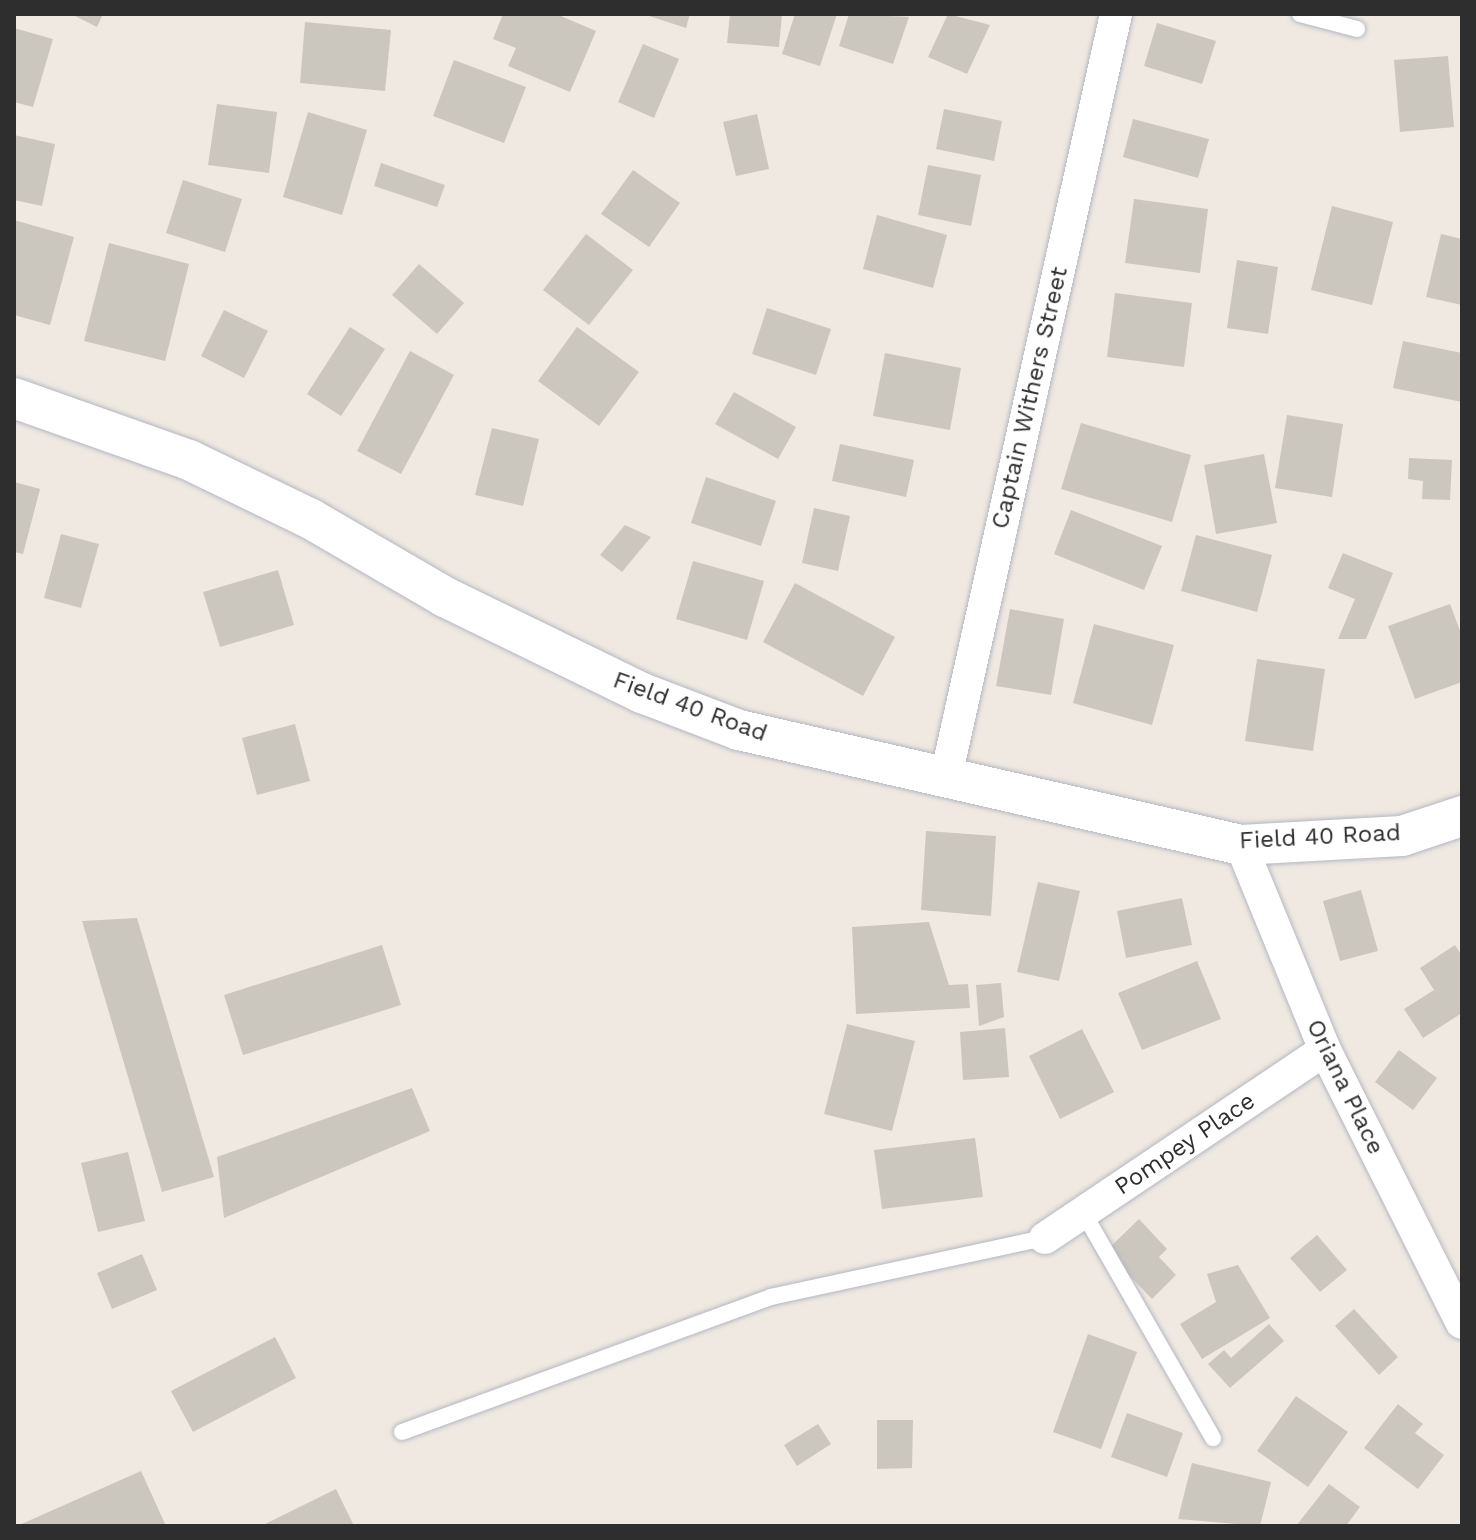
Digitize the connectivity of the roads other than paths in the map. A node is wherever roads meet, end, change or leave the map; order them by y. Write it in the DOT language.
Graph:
graph roads {
  1 [pos="1116,14"];
  2 [pos="1300,14"];
  3 [pos="1357,29"];
  4 [pos="14,398"];
  5 [pos="945,781"];
  6 [pos="1462,816"];
  7 [pos="1241,845"];
  8 [pos="1325,1050"];
  9 [pos="1083,1212"];
  10 [pos="1045,1238"];
  11 [pos="1462,1323"];
  12 [pos="402,1432"];
  13 [pos="1213,1438"];
  1 -- 5 [label="street, Captain Withers Street"];
  2 -- 3 [label="lane"];
  4 -- 5 [label="street, Field 40 Road"];
  5 -- 7 [label="street, Field 40 Road"];
  6 -- 7 [label="street, Field 40 Road"];
  7 -- 8 [label="street, Oriana Place"];
  8 -- 9 [label="street, Pompey Place"];
  8 -- 11 [label="street, Oriana Place"];
  9 -- 10 [label="street, Pompey Place"];
  9 -- 13 [label="lane"];
  10 -- 12 [label="lane"];
}
